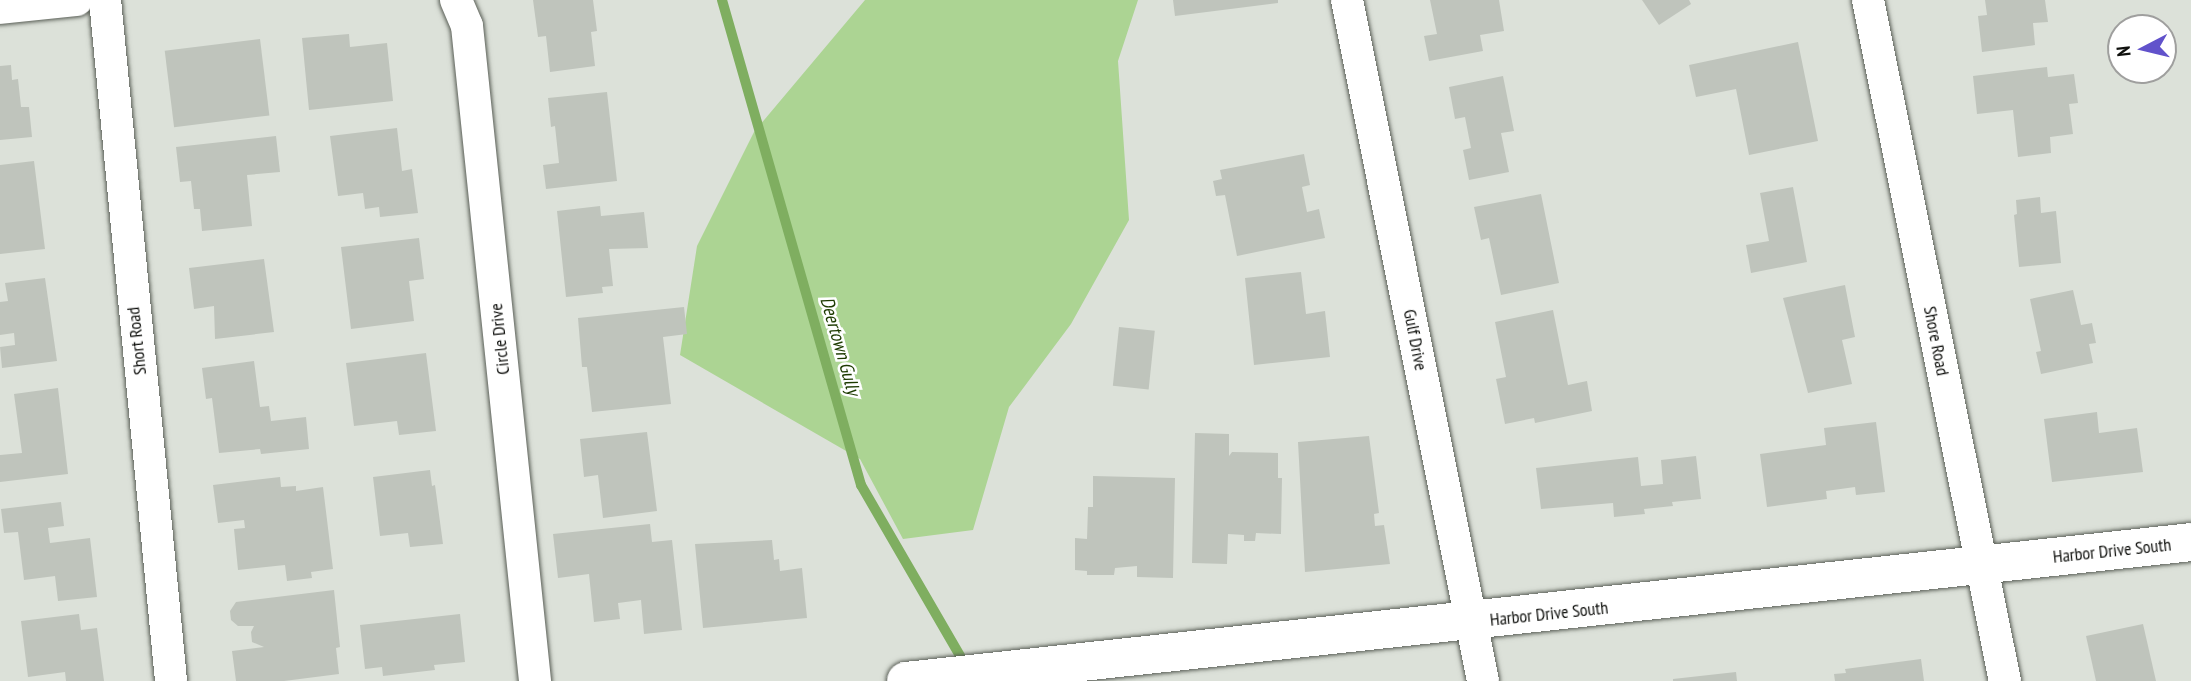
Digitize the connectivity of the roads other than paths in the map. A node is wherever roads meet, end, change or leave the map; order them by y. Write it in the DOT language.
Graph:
graph roads {
  1 [pos="77,0"];
  2 [pos="105,0"];
  3 [pos="456,0"];
  4 [pos="1347,0"];
  5 [pos="1868,0"];
  6 [pos="13,7"];
  7 [pos="2191,542"];
  8 [pos="1981,565"];
  9 [pos="1472,622"];
  10 [pos="911,680"];
  11 [pos="171,681"];
  12 [pos="535,681"];
  13 [pos="1483,681"];
  14 [pos="2005,681"];
  1 -- 6 [label="street"];
  2 -- 11 [label="street, Short Road"];
  3 -- 12 [label="street, Circle Drive"];
  4 -- 9 [label="street, Gulf Drive"];
  5 -- 8 [label="street, Shore Road"];
  7 -- 8 [label="street, Harbor Drive South"];
  8 -- 9 [label="street, Harbor Drive South"];
  8 -- 14 [label="street, Shore Road"];
  9 -- 10 [label="street, Harbor Drive South"];
  9 -- 13 [label="street, Gulf Drive"];
}
